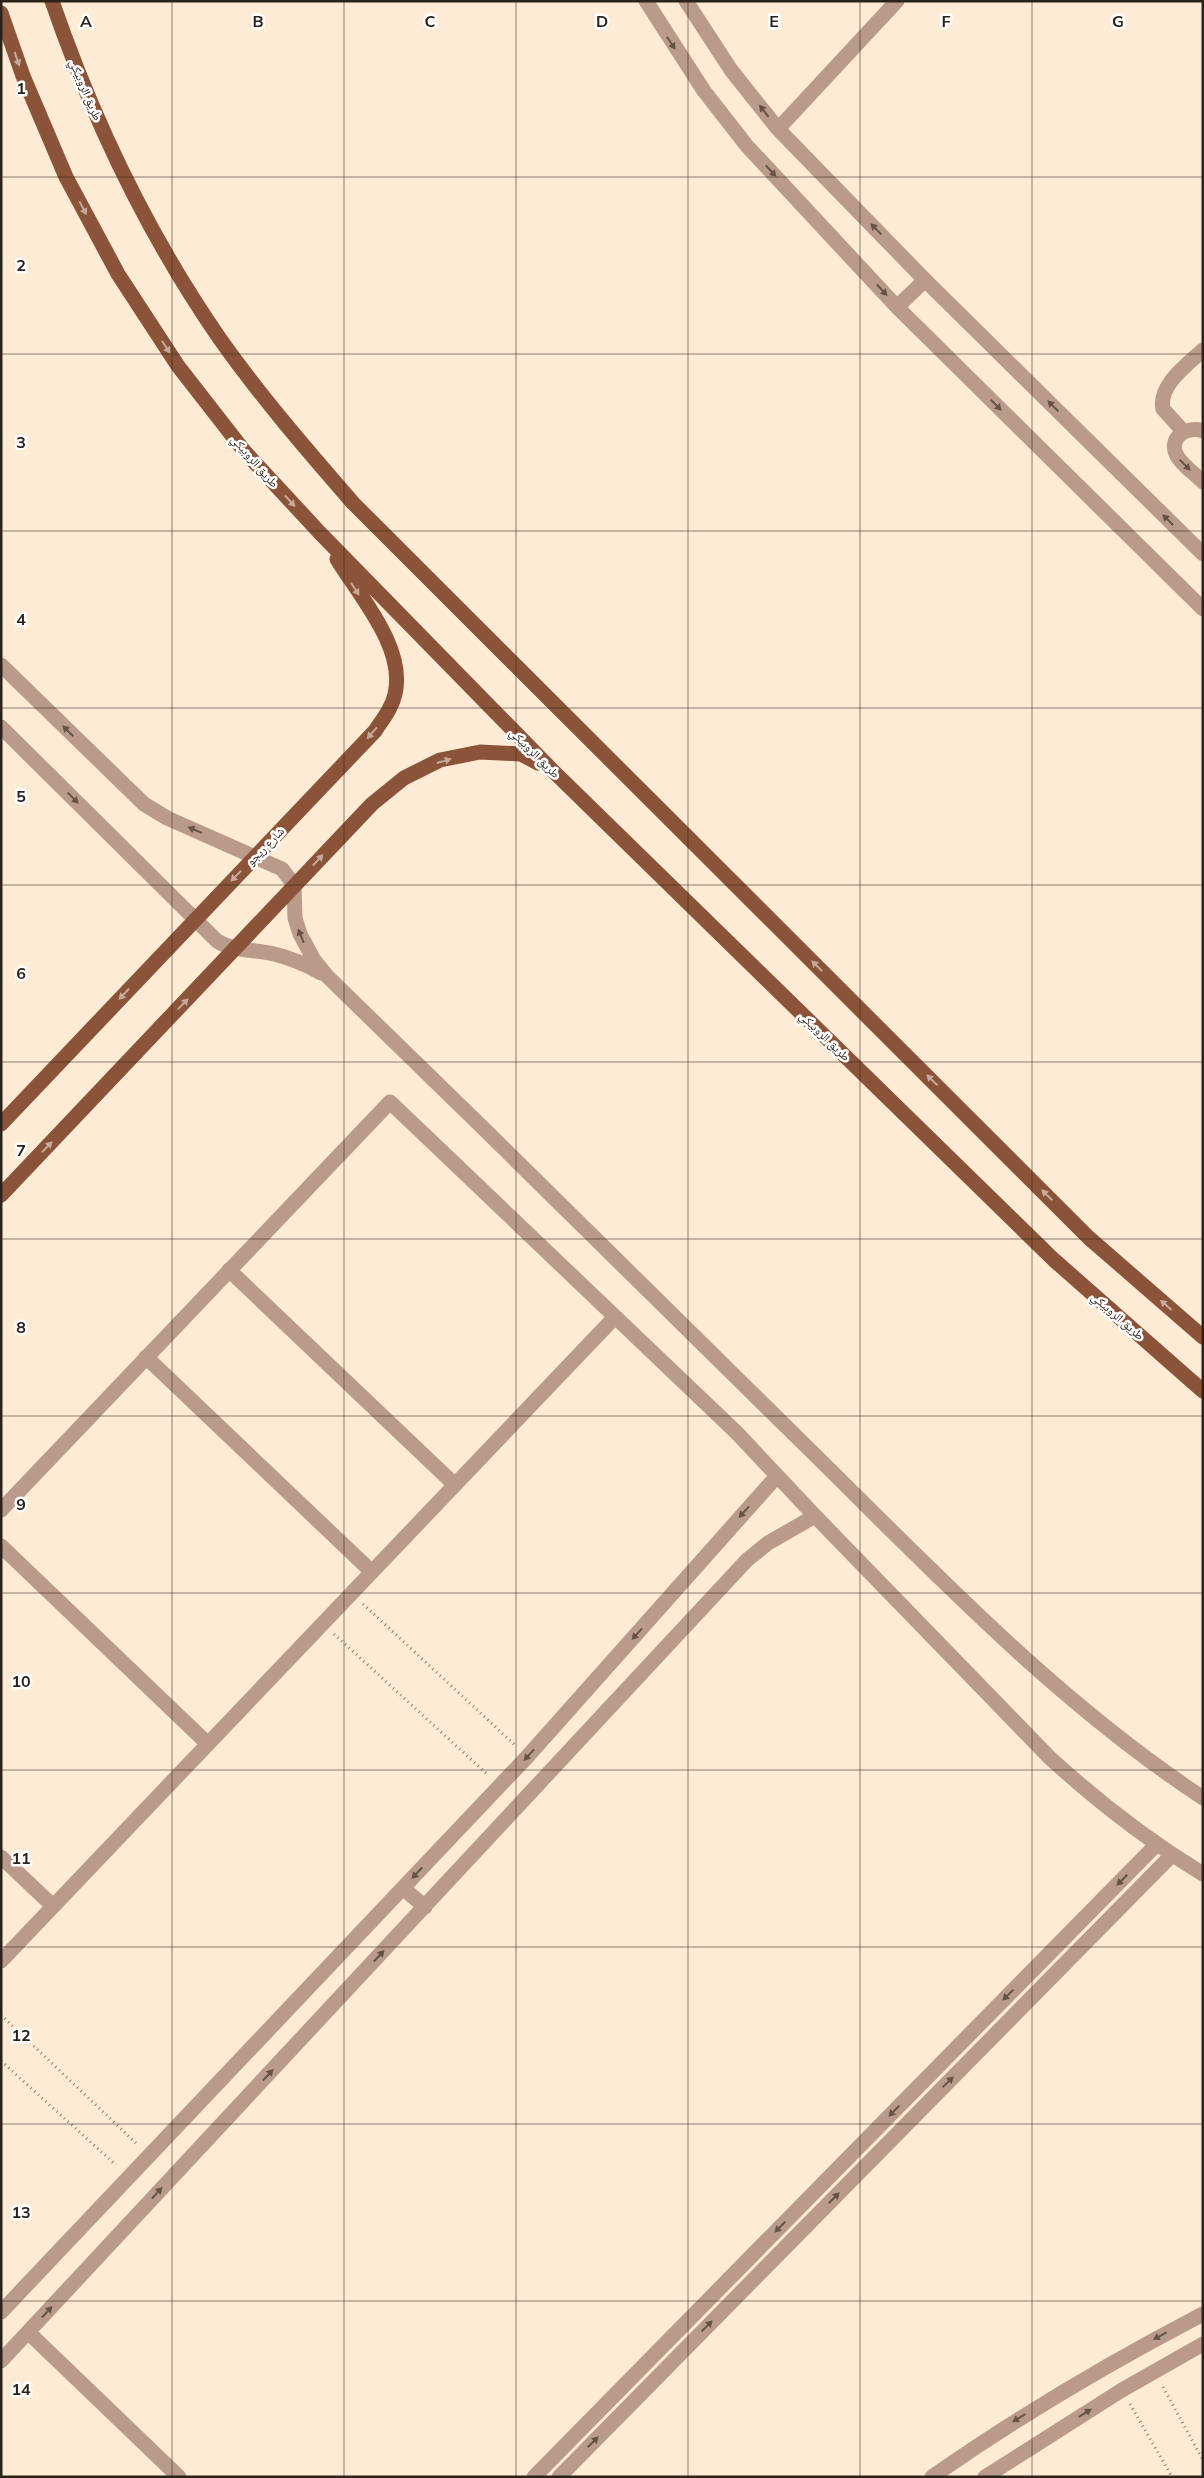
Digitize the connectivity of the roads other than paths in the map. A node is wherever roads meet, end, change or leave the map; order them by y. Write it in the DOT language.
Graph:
graph roads {
  1 [pos="52,1"];
  2 [pos="646,1"];
  3 [pos="686,1"];
  4 [pos="897,1"];
  5 [pos="1,13"];
  6 [pos="778,129"];
  7 [pos="925,280"];
  8 [pos="897,307"];
  9 [pos="1203,350"];
  10 [pos="1183,431"];
  11 [pos="1203,431"];
  12 [pos="1203,482"];
  13 [pos="320,533"];
  14 [pos="1203,554"];
  15 [pos="1203,609"];
  16 [pos="1,665"];
  17 [pos="1,727"];
  18 [pos="551,770"];
  19 [pos="256,856"];
  20 [pos="294,885"];
  21 [pos="195,919"];
  22 [pos="235,949"];
  23 [pos="327,976"];
  24 [pos="1,1124"];
  25 [pos="1,1195"];
  26 [pos="229,1270"];
  27 [pos="615,1317"];
  28 [pos="1203,1337"];
  29 [pos="146,1357"];
  30 [pos="1203,1391"];
  31 [pos="777,1476"];
  32 [pos="455,1486"];
  33 [pos="1,1510"];
  34 [pos="815,1516"];
  35 [pos="1,1546"];
  36 [pos="372,1572"];
  37 [pos="208,1744"];
  38 [pos="1203,1798"];
  39 [pos="1156,1845"];
  40 [pos="1172,1855"];
  41 [pos="1,1857"];
  42 [pos="1203,1874"];
  43 [pos="403,1888"];
  44 [pos="53,1906"];
  45 [pos="425,1906"];
  46 [pos="1,1961"];
  47 [pos="914,2090"];
  48 [pos="928,2102"];
  49 [pos="1,2312"];
  50 [pos="1203,2314"];
  51 [pos="28,2332"];
  52 [pos="1203,2344"];
  53 [pos="1,2361"];
  54 [pos="179,2477"];
  55 [pos="534,2477"];
  56 [pos="559,2477"];
  57 [pos="932,2477"];
  58 [pos="985,2477"];
  28 -- 1 [label="main road, طريق الروبيكي, one-way"];
  2 -- 8 [label="street, one-way"];
  6 -- 3 [label="street, one-way"];
  4 -- 6 [label="street"];
  5 -- 13 [label="main road, طريق الروبيكي, one-way"];
  7 -- 6 [label="street, one-way"];
  7 -- 8 [label="street"];
  14 -- 7 [label="street, one-way"];
  8 -- 15 [label="street, one-way"];
  9 -- 10 [label="street"];
  10 -- 11 [label="street"];
  10 -- 12 [label="street, one-way"];
  13 -- 18 [label="main road, طريق الروبيكي"];
  13 -- 19 [label="main road, شارع ريجو, one-way"];
  19 -- 16 [label="street, one-way"];
  17 -- 21 [label="street, one-way"];
  20 -- 18 [label="main road, one-way"];
  18 -- 30 [label="main road, طريق الروبيكي"];
  19 -- 20 [label="street"];
  19 -- 21 [label="main road, شارع ريجو, one-way"];
  20 -- 22 [label="main road"];
  23 -- 20 [label="street, one-way"];
  21 -- 22 [label="street"];
  21 -- 24 [label="main road, شارع ريجو, one-way"];
  22 -- 23 [label="street"];
  25 -- 22 [label="main road, one-way"];
  23 -- 38 [label="street"];
  26 -- 27 [label="street"];
  26 -- 29 [label="street"];
  26 -- 32 [label="street"];
  27 -- 31 [label="street"];
  27 -- 32 [label="street"];
  29 -- 33 [label="street"];
  29 -- 36 [label="street"];
  31 -- 34 [label="street"];
  31 -- 43 [label="street, one-way"];
  32 -- 36 [label="street"];
  34 -- 39 [label="street"];
  34 -- 45 [label="street"];
  35 -- 37 [label="street"];
  36 -- 37 [label="street"];
  37 -- 44 [label="street"];
  39 -- 40 [label="street"];
  39 -- 47 [label="street, one-way"];
  40 -- 42 [label="street"];
  48 -- 40 [label="street, one-way"];
  41 -- 44 [label="street"];
  43 -- 45 [label="street"];
  43 -- 49 [label="street"];
  44 -- 46 [label="street"];
  51 -- 45 [label="street, one-way"];
  47 -- 48 [label="street"];
  47 -- 55 [label="street, one-way"];
  56 -- 48 [label="street, one-way"];
  50 -- 57 [label="street, one-way"];
  51 -- 53 [label="street"];
  51 -- 54 [label="street"];
  58 -- 52 [label="street, one-way"];
}
